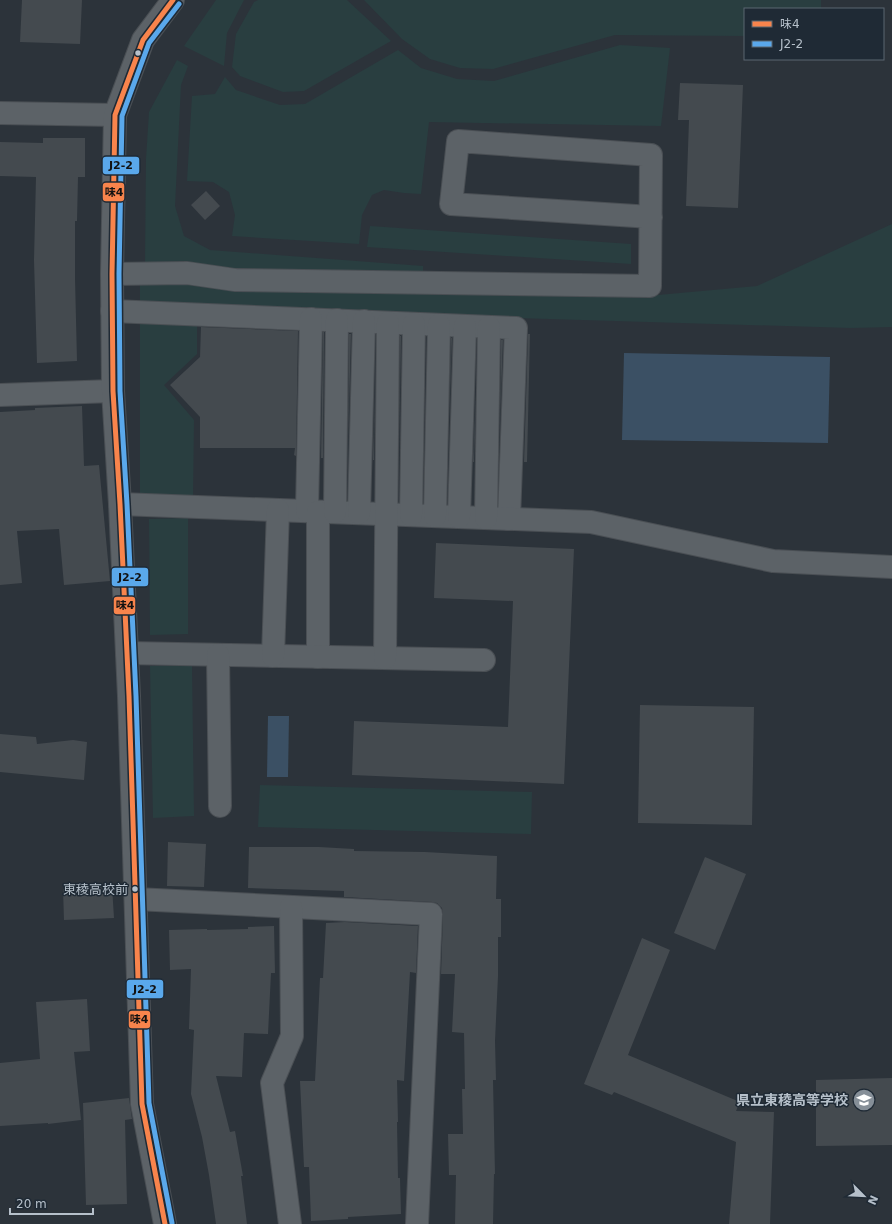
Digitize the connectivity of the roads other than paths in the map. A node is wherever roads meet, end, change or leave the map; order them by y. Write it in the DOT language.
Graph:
graph roads {
  1 [pos="173,0"];
  2 [pos="0,113"];
  3 [pos="115,115"];
  4 [pos="651,217"];
  5 [pos="112,274"];
  6 [pos="112,311"];
  7 [pos="311,319"];
  8 [pos="337,320"];
  9 [pos="364,321"];
  10 [pos="388,323"];
  11 [pos="414,324"];
  12 [pos="439,325"];
  13 [pos="465,326"];
  14 [pos="489,327"];
  15 [pos="113,391"];
  16 [pos="0,395"];
  17 [pos="120,504"];
  18 [pos="278,510"];
  19 [pos="320,512"];
  20 [pos="359,513"];
  21 [pos="386,514"];
  22 [pos="411,515"];
  23 [pos="435,516"];
  24 [pos="459,517"];
  25 [pos="486,518"];
  26 [pos="510,519"];
  27 [pos="892,567"];
  28 [pos="127,653"];
  29 [pos="218,655"];
  30 [pos="273,656"];
  31 [pos="318,657"];
  32 [pos="385,658"];
  33 [pos="484,660"];
  34 [pos="220,806"];
  35 [pos="136,899"];
  36 [pos="291,907"];
  37 [pos="165,1224"];
  38 [pos="290,1224"];
  39 [pos="417,1224"];
  1 -- 3 [label="street"];
  2 -- 3 [label="street"];
  3 -- 5 [label="street"];
  4 -- 4 [label="street"];
  4 -- 5 [label="street"];
  5 -- 6 [label="street"];
  6 -- 7 [label="street"];
  6 -- 15 [label="street"];
  7 -- 8 [label="street"];
  7 -- 19 [label="street"];
  8 -- 9 [label="street"];
  8 -- 19 [label="street"];
  9 -- 10 [label="street"];
  9 -- 20 [label="street"];
  10 -- 11 [label="street"];
  10 -- 21 [label="street"];
  11 -- 12 [label="street"];
  11 -- 22 [label="street"];
  12 -- 13 [label="street"];
  12 -- 23 [label="street"];
  13 -- 14 [label="street"];
  13 -- 24 [label="street"];
  14 -- 25 [label="street"];
  14 -- 26 [label="street"];
  15 -- 16 [label="street"];
  15 -- 17 [label="street"];
  17 -- 18 [label="street"];
  17 -- 28 [label="street"];
  18 -- 19 [label="street"];
  18 -- 30 [label="street"];
  19 -- 20 [label="street"];
  19 -- 31 [label="street"];
  20 -- 21 [label="street"];
  21 -- 22 [label="street"];
  21 -- 32 [label="street"];
  22 -- 23 [label="street"];
  23 -- 24 [label="street"];
  24 -- 25 [label="street"];
  25 -- 26 [label="street"];
  26 -- 27 [label="street"];
  28 -- 29 [label="street"];
  28 -- 35 [label="street"];
  29 -- 30 [label="street"];
  29 -- 34 [label="street"];
  30 -- 31 [label="street"];
  31 -- 32 [label="street"];
  32 -- 33 [label="street"];
  35 -- 36 [label="street"];
  35 -- 37 [label="street"];
  36 -- 38 [label="street"];
  36 -- 39 [label="street"];
}
